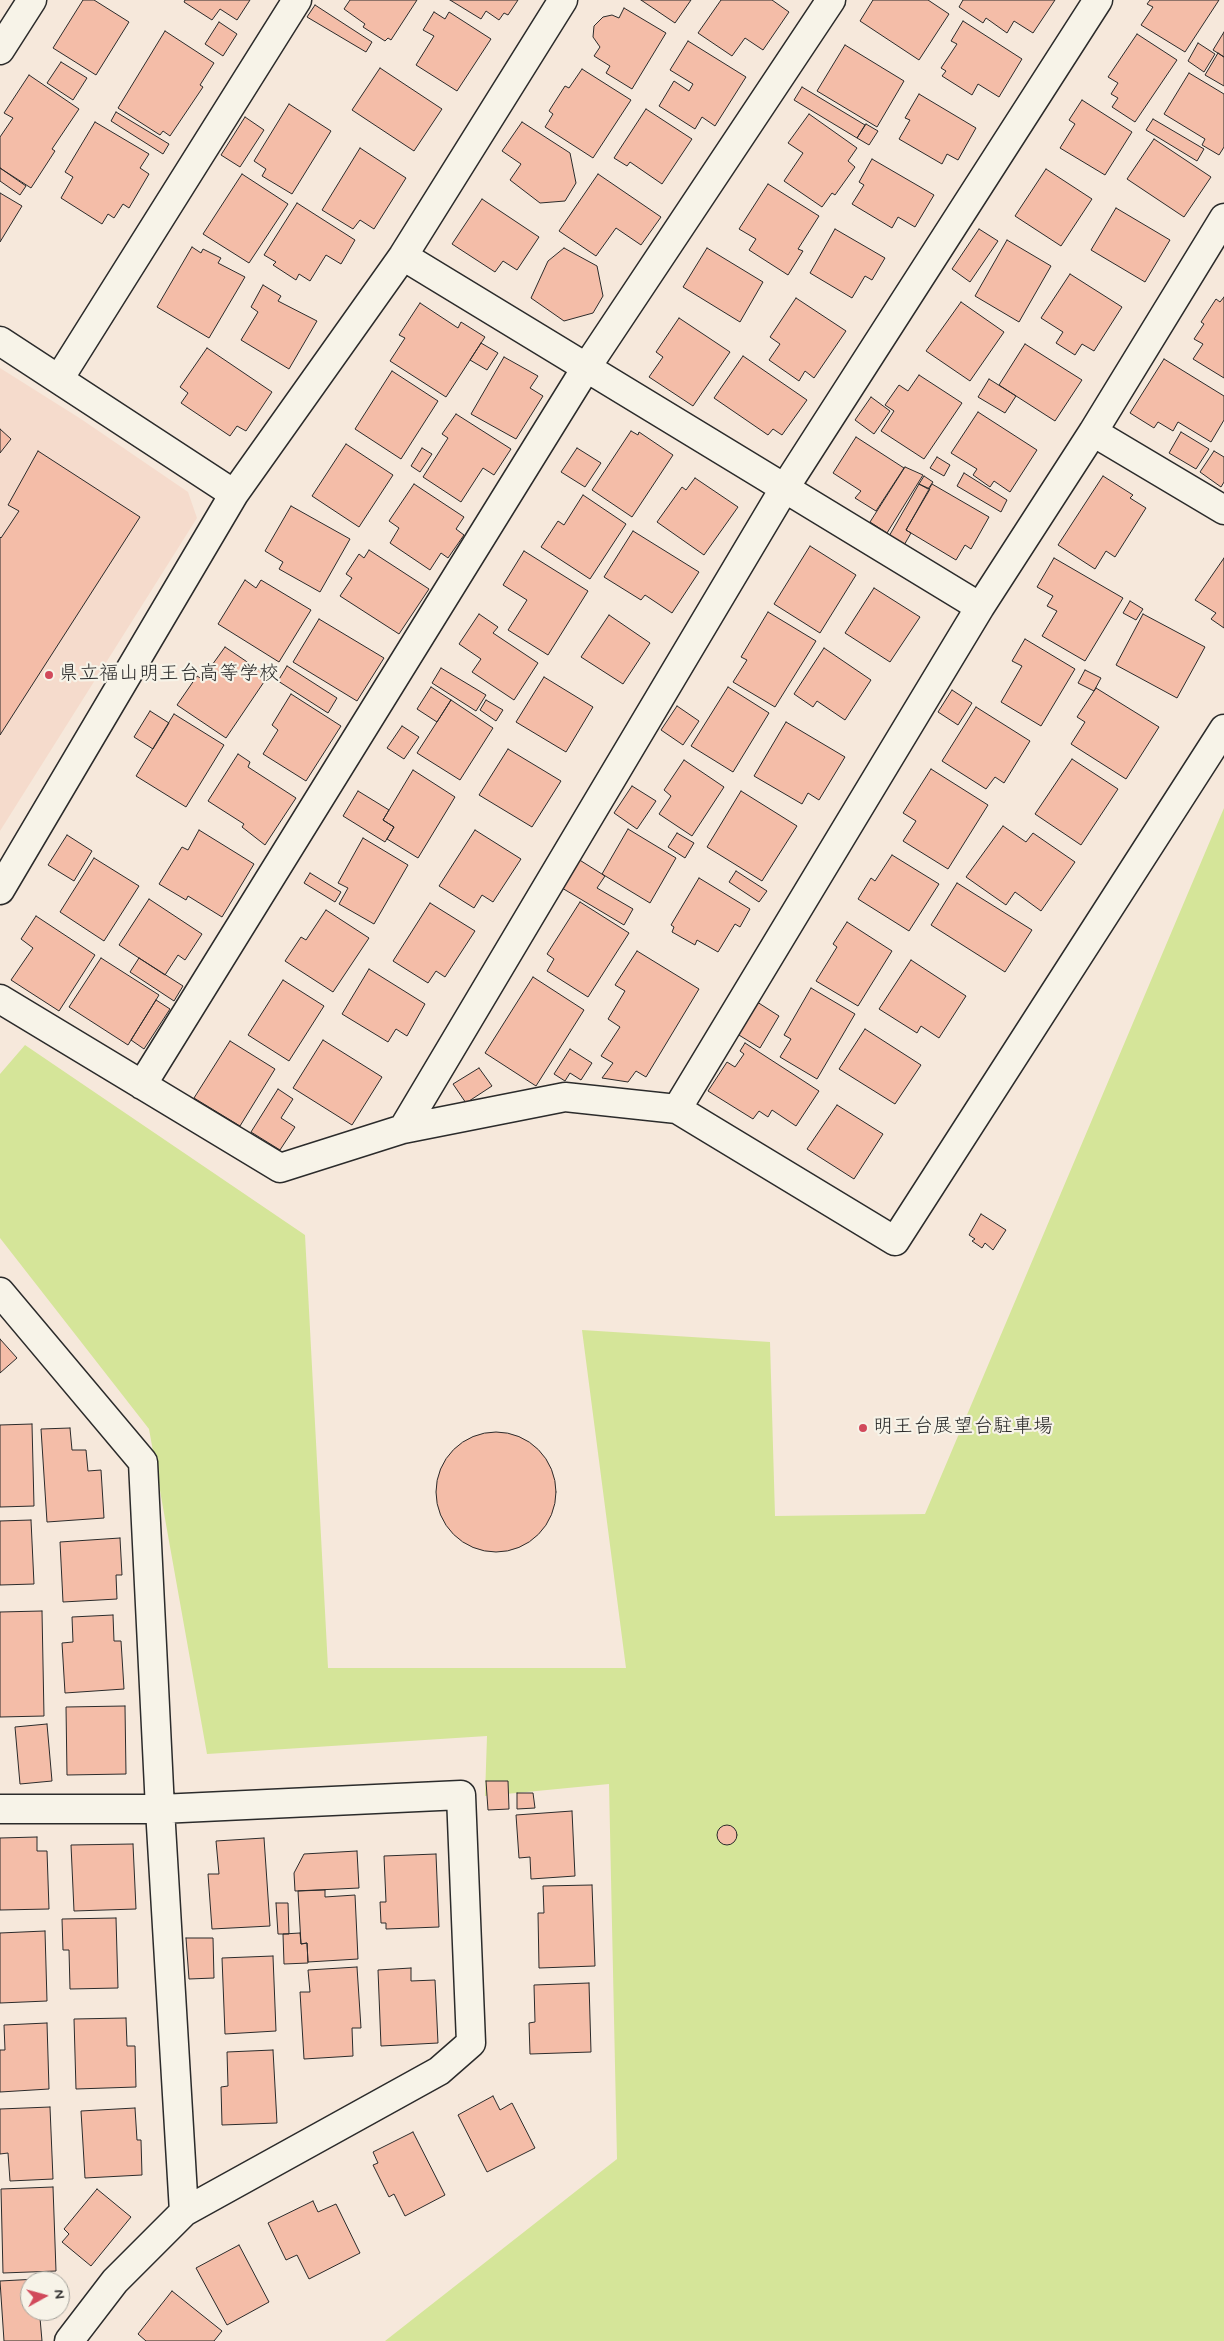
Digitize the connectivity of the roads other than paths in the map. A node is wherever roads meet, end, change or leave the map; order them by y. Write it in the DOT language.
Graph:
graph roads {
  1 [pos="32,0"];
  2 [pos="296,0"];
  3 [pos="563,0"];
  4 [pos="831,0"];
  5 [pos="1098,0"];
  6 [pos="0,50"];
  7 [pos="1224,218"];
  8 [pos="1216,248"];
  9 [pos="403,256"];
  10 [pos="0,341"];
  11 [pos="586,368"];
  12 [pos="59,380"];
  13 [pos="1092,432"];
  14 [pos="784,488"];
  15 [pos="234,494"];
  16 [pos="1224,510"];
  17 [pos="980,607"];
  18 [pos="1224,729"];
  19 [pos="0,890"];
  20 [pos="0,999"];
  21 [pos="142,1085"];
  22 [pos="677,1109"];
  23 [pos="403,1129"];
  24 [pos="0,1292"];
  25 [pos="0,1809"];
  26 [pos="160,1809"];
  27 [pos="184,2212"];
  28 [pos="69,2341"];
  1 -- 6 [label="street"];
  2 -- 12 [label="street"];
  3 -- 9 [label="street"];
  4 -- 11 [label="street"];
  5 -- 14 [label="street"];
  7 -- 8 [label="street"];
  8 -- 13 [label="street"];
  9 -- 11 [label="street"];
  9 -- 15 [label="street"];
  10 -- 12 [label="street"];
  11 -- 14 [label="street"];
  11 -- 21 [label="street"];
  12 -- 15 [label="street"];
  13 -- 16 [label="street"];
  13 -- 17 [label="street"];
  14 -- 17 [label="street"];
  14 -- 23 [label="street"];
  15 -- 19 [label="street"];
  17 -- 22 [label="street"];
  18 -- 22 [label="street"];
  20 -- 21 [label="street"];
  21 -- 23 [label="street"];
  22 -- 23 [label="street"];
  24 -- 26 [label="street"];
  25 -- 26 [label="street"];
  26 -- 27 [label="street"];
  26 -- 27 [label="street"];
  27 -- 28 [label="street"];
}
